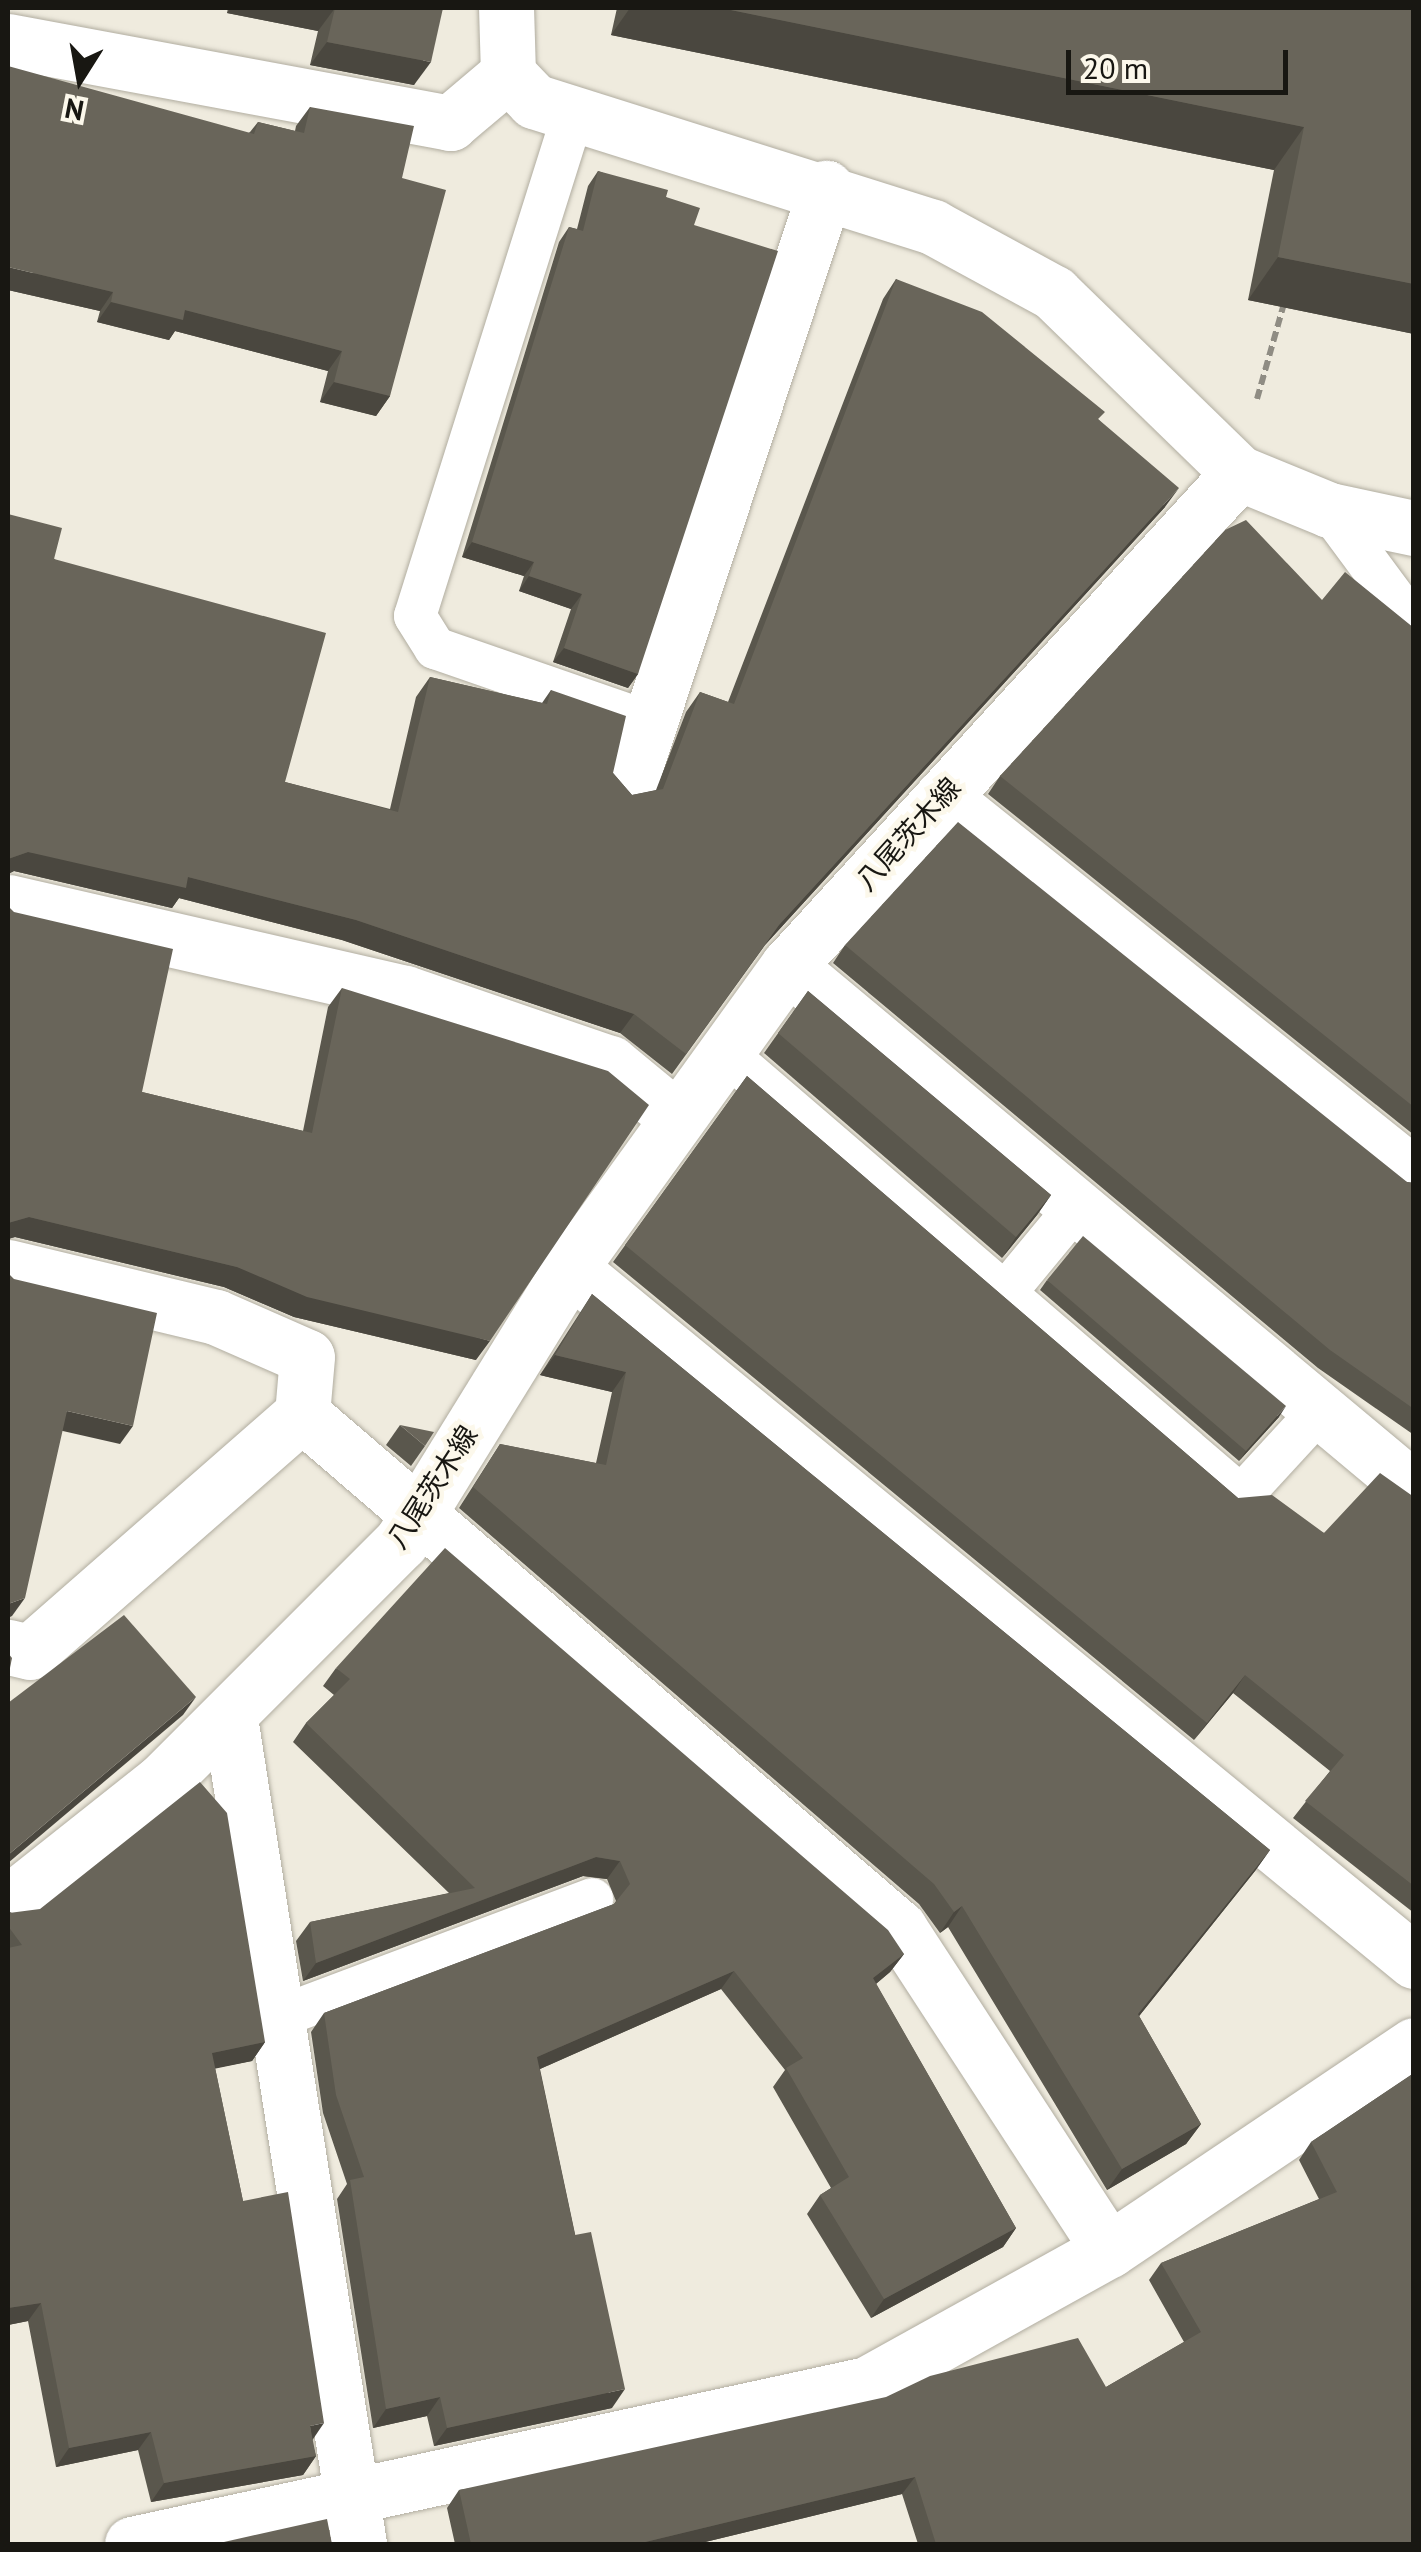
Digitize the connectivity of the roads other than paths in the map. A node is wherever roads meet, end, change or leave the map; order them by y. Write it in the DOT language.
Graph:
graph roads {
  1 [pos="506,8"];
  2 [pos="8,41"];
  3 [pos="508,74"];
  4 [pos="572,118"];
  5 [pos="826,188"];
  6 [pos="1239,472"];
  7 [pos="1329,510"];
  8 [pos="1414,528"];
  9 [pos="1414,624"];
  10 [pos="649,722"];
  11 [pos="629,785"];
  12 [pos="942,797"];
  13 [pos="8,902"];
  14 [pos="788,966"];
  15 [pos="723,1051"];
  16 [pos="673,1115"];
  17 [pos="1414,1176"];
  18 [pos="1077,1206"];
  19 [pos="8,1267"];
  20 [pos="570,1268"];
  21 [pos="1005,1292"];
  22 [pos="1320,1410"];
  23 [pos="302,1414"];
  24 [pos="1414,1489"];
  25 [pos="420,1510"];
  26 [pos="15,1658"];
  27 [pos="230,1718"];
  28 [pos="592,1899"];
  29 [pos="8,1903"];
  30 [pos="1414,1961"];
  31 [pos="276,2018"];
  32 [pos="1414,2046"];
  33 [pos="1109,2250"];
  34 [pos="354,2518"];
  35 [pos="132,2544"];
  1 -- 3 [label="street"];
  2 -- 3 [label="street"];
  3 -- 4 [label="street"];
  4 -- 5 [label="street"];
  4 -- 10 [label="lane"];
  5 -- 6 [label="street"];
  5 -- 10 [label="street"];
  6 -- 7 [label="street"];
  6 -- 12 [label="street, 八尾茨木線"];
  7 -- 8 [label="street"];
  7 -- 9 [label="lane"];
  10 -- 11 [label="street"];
  12 -- 14 [label="street, 八尾茨木線"];
  12 -- 17 [label="street"];
  13 -- 16 [label="street"];
  14 -- 15 [label="street, 八尾茨木線"];
  14 -- 18 [label="street"];
  15 -- 16 [label="street, 八尾茨木線"];
  15 -- 21 [label="lane"];
  16 -- 20 [label="street, 八尾茨木線"];
  18 -- 21 [label="lane"];
  18 -- 22 [label="street"];
  19 -- 23 [label="street"];
  20 -- 25 [label="street, 八尾茨木線"];
  20 -- 30 [label="street"];
  21 -- 22 [label="lane"];
  22 -- 24 [label="street"];
  23 -- 25 [label="street"];
  23 -- 26 [label="street"];
  25 -- 27 [label="street, 八尾茨木線"];
  25 -- 33 [label="street"];
  27 -- 29 [label="street, 八尾茨木線"];
  27 -- 31 [label="street"];
  28 -- 31 [label="lane"];
  31 -- 34 [label="street"];
  32 -- 33 [label="street"];
  33 -- 34 [label="street"];
  34 -- 35 [label="street"];
}
